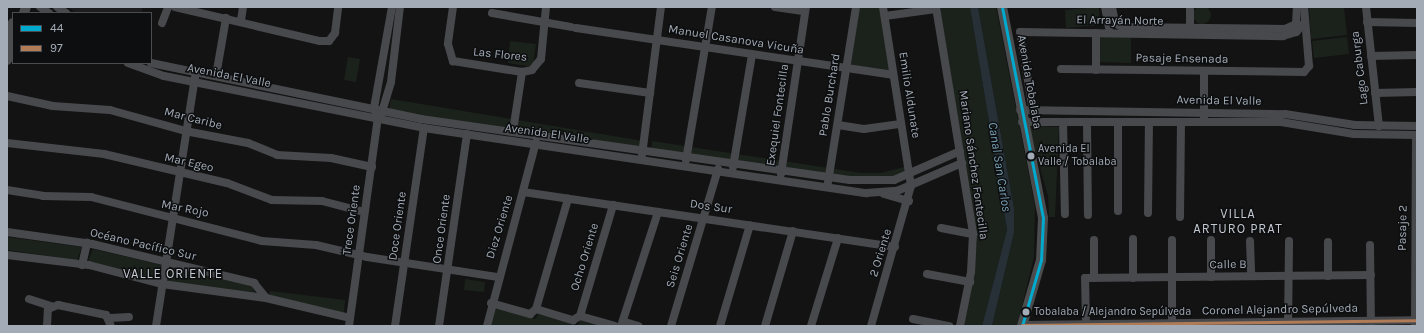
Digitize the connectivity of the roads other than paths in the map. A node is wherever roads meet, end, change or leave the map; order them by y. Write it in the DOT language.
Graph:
graph roads {
  1 [pos="168,7"];
  2 [pos="175,7"];
  3 [pos="242,7"];
  4 [pos="338,7"];
  5 [pos="392,7"];
  6 [pos="400,7"];
  7 [pos="453,7"];
  8 [pos="546,7"];
  9 [pos="661,7"];
  10 [pos="712,7"];
  11 [pos="774,7"];
  12 [pos="856,7"];
  13 [pos="883,7"];
  14 [pos="1002,7"];
  15 [pos="1105,7"];
  16 [pos="1112,7"];
  17 [pos="1190,7"];
  18 [pos="1366,7"];
  19 [pos="936,8"];
  20 [pos="806,9"];
  21 [pos="1301,9"];
  22 [pos="492,13"];
  23 [pos="885,16"];
  24 [pos="226,18"];
  25 [pos="241,20"];
  26 [pos="544,22"];
  27 [pos="1367,22"];
  28 [pos="1417,22"];
  29 [pos="162,23"];
  30 [pos="1304,23"];
  31 [pos="12,26"];
  32 [pos="1190,31"];
  33 [pos="1020,32"];
  34 [pos="1220,32"];
  35 [pos="1096,33"];
  36 [pos="1110,33"];
  37 [pos="1290,35"];
  38 [pos="1307,38"];
  39 [pos="657,39"];
  40 [pos="7,40"];
  41 [pos="12,47"];
  42 [pos="705,48"];
  43 [pos="752,55"];
  44 [pos="1417,55"];
  45 [pos="1371,56"];
  46 [pos="7,60"];
  47 [pos="798,62"];
  48 [pos="135,64"];
  49 [pos="155,67"];
  50 [pos="1061,69"];
  51 [pos="846,70"];
  52 [pos="1096,70"];
  53 [pos="1204,71"];
  54 [pos="196,72"];
  55 [pos="522,72"];
  56 [pos="893,75"];
  57 [pos="216,76"];
  58 [pos="194,81"];
  59 [pos="579,83"];
  60 [pos="1417,92"];
  61 [pos="650,93"];
  62 [pos="1375,93"];
  63 [pos="7,96"];
  64 [pos="374,108"];
  65 [pos="1020,110"];
  66 [pos="385,111"];
  67 [pos="1033,111"];
  68 [pos="1082,112"];
  69 [pos="1204,113"];
  70 [pos="378,118"];
  71 [pos="1022,122"];
  72 [pos="1063,122"];
  73 [pos="1073,122"];
  74 [pos="1118,122"];
  75 [pos="1149,122"];
  76 [pos="1087,123"];
  77 [pos="1181,123"];
  78 [pos="1204,123"];
  79 [pos="901,124"];
  80 [pos="838,126"];
  81 [pos="1379,126"];
  82 [pos="1388,126"];
  83 [pos="1417,126"];
  84 [pos="424,128"];
  85 [pos="185,131"];
  86 [pos="513,131"];
  87 [pos="467,134"];
  88 [pos="538,135"];
  89 [pos="1389,135"];
  90 [pos="1417,136"];
  91 [pos="7,143"];
  92 [pos="536,145"];
  93 [pos="960,151"];
  94 [pos="642,154"];
  95 [pos="686,155"];
  96 [pos="733,162"];
  97 [pos="962,163"];
  98 [pos="685,164"];
  99 [pos="372,167"];
  100 [pos="718,169"];
  101 [pos="782,169"];
  102 [pos="732,171"];
  103 [pos="179,173"];
  104 [pos="909,175"];
  105 [pos="829,177"];
  106 [pos="781,179"];
  107 [pos="911,186"];
  108 [pos="828,187"];
  109 [pos="7,190"];
  110 [pos="523,192"];
  111 [pos="883,194"];
  112 [pos="568,199"];
  113 [pos="909,200"];
  114 [pos="613,205"];
  115 [pos="1118,211"];
  116 [pos="364,212"];
  117 [pos="658,212"];
  118 [pos="1148,213"];
  119 [pos="1065,214"];
  120 [pos="1088,215"];
  121 [pos="1180,217"];
  122 [pos="704,218"];
  123 [pos="172,221"];
  124 [pos="750,225"];
  125 [pos="941,228"];
  126 [pos="793,231"];
  127 [pos="7,232"];
  128 [pos="973,234"];
  129 [pos="838,238"];
  130 [pos="1133,239"];
  131 [pos="1094,240"];
  132 [pos="1172,240"];
  133 [pos="1211,240"];
  134 [pos="1250,241"];
  135 [pos="1289,241"];
  136 [pos="1328,242"];
  137 [pos="87,243"];
  138 [pos="1370,245"];
  139 [pos="895,247"];
  140 [pos="7,255"];
  141 [pos="359,256"];
  142 [pos="166,263"];
  143 [pos="405,263"];
  144 [pos="82,265"];
  145 [pos="448,269"];
  146 [pos="927,274"];
  147 [pos="1371,275"];
  148 [pos="1251,276"];
  149 [pos="1289,276"];
  150 [pos="1328,276"];
  151 [pos="498,277"];
  152 [pos="1172,277"];
  153 [pos="1211,277"];
  154 [pos="1094,278"];
  155 [pos="1133,278"];
  156 [pos="970,282"];
  157 [pos="162,284"];
  158 [pos="266,298"];
  159 [pos="29,299"];
  160 [pos="491,302"];
  161 [pos="51,306"];
  162 [pos="536,309"];
  163 [pos="580,316"];
  164 [pos="129,317"];
  165 [pos="914,319"];
  166 [pos="111,322"];
  167 [pos="349,322"];
  168 [pos="1415,322"];
  169 [pos="1172,323"];
  170 [pos="1371,323"];
  171 [pos="623,324"];
  172 [pos="1086,324"];
  173 [pos="1288,324"];
  174 [pos="1328,324"];
  175 [pos="1074,325"];
  176 [pos="1113,325"];
  177 [pos="1154,325"];
  178 [pos="47,326"];
  179 [pos="156,326"];
  180 [pos="395,326"];
  181 [pos="439,326"];
  182 [pos="487,326"];
  183 [pos="615,326"];
  184 [pos="638,326"];
  185 [pos="671,326"];
  186 [pos="720,326"];
  187 [pos="765,326"];
  188 [pos="811,326"];
  189 [pos="871,326"];
  190 [pos="949,326"];
  191 [pos="960,326"];
  192 [pos="1022,326"];
  1 -- 29 [label="street"];
  2 -- 24 [label="street"];
  3 -- 25 [label="street"];
  4 -- 25 [label="street"];
  5 -- 64 [label="street"];
  6 -- 66 [label="street"];
  7 -- 55 [label="street, Las Flores"];
  8 -- 26 [label="street, Las Flores"];
  9 -- 39 [label="street"];
  10 -- 42 [label="street"];
  11 -- 20 [label="street"];
  12 -- 51 [label="street, Pablo Burchard"];
  13 -- 23 [label="street, Emilio Aldunate"];
  14 -- 65 [label="main road, Avenida Tobalaba"];
  15 -- 36 [label="street"];
  16 -- 32 [label="street, El Arrayán Norte"];
  17 -- 32 [label="street"];
  18 -- 27 [label="street, Lago Caburga"];
  19 -- 23 [label="street"];
  19 -- 93 [label="street, Mariano Sánchez Fontecilla"];
  20 -- 47 [label="street, Exequiel Fontecilla"];
  21 -- 30 [label="street"];
  21 -- 34 [label="street, El Arrayán Norte"];
  22 -- 26 [label="street, Manuel Casanova Vicuña"];
  23 -- 56 [label="street, Emilio Aldunate"];
  24 -- 25 [label="street"];
  24 -- 57 [label="street"];
  26 -- 39 [label="street, Manuel Casanova Vicuña"];
  26 -- 55 [label="street, Las Flores"];
  27 -- 28 [label="street"];
  27 -- 45 [label="street, Lago Caburga"];
  30 -- 37 [label="street"];
  30 -- 38 [label="street"];
  31 -- 40 [label="main road"];
  32 -- 34 [label="street, El Arrayán Norte"];
  32 -- 36 [label="street, El Arrayán Norte"];
  33 -- 35 [label="street, El Arrayán Norte"];
  33 -- 67 [label="street, Avenida Tobalaba"];
  34 -- 37 [label="street, El Arrayán Norte"];
  35 -- 36 [label="street, El Arrayán Norte"];
  35 -- 52 [label="street"];
  37 -- 38 [label="street, El Arrayán Norte"];
  38 -- 53 [label="street, Pasaje Ensenada"];
  39 -- 42 [label="street, Manuel Casanova Vicuña"];
  39 -- 61 [label="street"];
  41 -- 46 [label="main road"];
  42 -- 43 [label="street, Manuel Casanova Vicuña"];
  42 -- 95 [label="street"];
  43 -- 47 [label="street, Manuel Casanova Vicuña"];
  43 -- 96 [label="street"];
  44 -- 45 [label="street"];
  45 -- 62 [label="street, Lago Caburga"];
  47 -- 51 [label="street, Manuel Casanova Vicuña"];
  47 -- 101 [label="street, Exequiel Fontecilla"];
  48 -- 49 [label="street, Avenida El Valle"];
  49 -- 54 [label="street, Avenida El Valle"];
  49 -- 58 [label="street, Avenida El Valle"];
  50 -- 52 [label="street, Pasaje Ensenada"];
  51 -- 56 [label="street, Manuel Casanova Vicuña"];
  51 -- 80 [label="street, Pablo Burchard"];
  52 -- 53 [label="street, Pasaje Ensenada"];
  53 -- 69 [label="street"];
  54 -- 57 [label="street, Avenida El Valle"];
  54 -- 58 [label="street"];
  55 -- 86 [label="street"];
  56 -- 79 [label="street, Emilio Aldunate"];
  57 -- 64 [label="street, Avenida El Valle"];
  58 -- 70 [label="street, Avenida El Valle"];
  58 -- 85 [label="street"];
  59 -- 61 [label="street"];
  60 -- 62 [label="street"];
  61 -- 94 [label="street"];
  62 -- 81 [label="street, Lago Caburga"];
  63 -- 85 [label="street, Mar Caribe"];
  64 -- 66 [label="street, Avenida El Valle"];
  64 -- 70 [label="street, Trece Oriente"];
  65 -- 67 [label="street, Avenida El Valle"];
  65 -- 71 [label="main road, Avenida Tobalaba"];
  66 -- 70 [label="street"];
  66 -- 86 [label="street, Avenida El Valle"];
  67 -- 68 [label="street, Avenida El Valle"];
  68 -- 69 [label="street, Avenida El Valle"];
  68 -- 73 [label="street"];
  69 -- 78 [label="street"];
  69 -- 81 [label="street, Avenida El Valle"];
  70 -- 84 [label="street, Avenida El Valle"];
  70 -- 99 [label="street, Trece Oriente"];
  71 -- 72 [label="street, Avenida El Valle"];
  71 -- 192 [label="main road, Avenida Tobalaba"];
  72 -- 73 [label="street, Avenida El Valle"];
  72 -- 119 [label="street"];
  73 -- 76 [label="street, Avenida El Valle"];
  74 -- 75 [label="street, Avenida El Valle"];
  74 -- 76 [label="street, Avenida El Valle"];
  74 -- 115 [label="street"];
  75 -- 77 [label="street, Avenida El Valle"];
  75 -- 118 [label="street"];
  76 -- 120 [label="street"];
  77 -- 78 [label="street, Avenida El Valle"];
  77 -- 121 [label="street"];
  78 -- 89 [label="street, Avenida El Valle"];
  79 -- 80 [label="street"];
  79 -- 104 [label="street, Emilio Aldunate"];
  80 -- 105 [label="street, Pablo Burchard"];
  81 -- 82 [label="street, Avenida El Valle"];
  82 -- 83 [label="street, Avenida El Valle"];
  82 -- 89 [label="street"];
  84 -- 87 [label="street, Avenida El Valle"];
  84 -- 143 [label="street, Doce Oriente"];
  85 -- 99 [label="street, Mar Caribe"];
  85 -- 103 [label="street"];
  86 -- 88 [label="street, Avenida El Valle"];
  87 -- 92 [label="street, Avenida El Valle"];
  87 -- 145 [label="street, Once Oriente"];
  88 -- 92 [label="street, Diez Oriente"];
  88 -- 94 [label="street, Avenida El Valle"];
  89 -- 90 [label="street, Avenida El Valle"];
  90 -- 168 [label="street, Pasaje 2"];
  91 -- 103 [label="street, Mar Egeo"];
  92 -- 94 [label="street, Avenida El Valle"];
  92 -- 110 [label="street, Diez Oriente"];
  93 -- 97 [label="street, Mariano Sánchez Fontecilla"];
  93 -- 104 [label="street, Avenida El Valle"];
  94 -- 95 [label="street, Avenida El Valle"];
  94 -- 98 [label="street, Avenida El Valle"];
  95 -- 96 [label="street, Avenida El Valle"];
  95 -- 98 [label="street"];
  96 -- 101 [label="street, Avenida El Valle"];
  96 -- 102 [label="street"];
  97 -- 107 [label="street, Avenida El Valle"];
  97 -- 128 [label="street, Mariano Sánchez Fontecilla"];
  98 -- 100 [label="street, Avenida El Valle"];
  99 -- 116 [label="street, Trece Oriente"];
  100 -- 102 [label="street, Avenida El Valle"];
  100 -- 122 [label="street, Seis Oriente"];
  101 -- 105 [label="street, Avenida El Valle"];
  101 -- 106 [label="street, Exequiel Fontecilla"];
  102 -- 106 [label="street, Avenida El Valle"];
  103 -- 116 [label="street, Mar Egeo"];
  103 -- 123 [label="street"];
  104 -- 105 [label="street, Avenida El Valle"];
  104 -- 107 [label="street, Emilio Aldunate"];
  105 -- 108 [label="street, Pablo Burchard"];
  106 -- 108 [label="street, Avenida El Valle"];
  107 -- 111 [label="street, Avenida El Valle"];
  107 -- 113 [label="street, 2 Oriente"];
  108 -- 111 [label="street, Avenida El Valle"];
  109 -- 123 [label="street, Mar Rojo"];
  110 -- 112 [label="street, Dos Sur"];
  110 -- 151 [label="street, Diez Oriente"];
  111 -- 113 [label="street"];
  112 -- 114 [label="street, Dos Sur"];
  112 -- 162 [label="street"];
  113 -- 139 [label="street, 2 Oriente"];
  114 -- 117 [label="street, Dos Sur"];
  114 -- 163 [label="street, Ocho Oriente"];
  116 -- 141 [label="street, Trece Oriente"];
  117 -- 122 [label="street, Dos Sur"];
  117 -- 171 [label="street"];
  122 -- 124 [label="street, Dos Sur"];
  122 -- 185 [label="street, Seis Oriente"];
  123 -- 141 [label="street, Mar Rojo"];
  123 -- 142 [label="street"];
  124 -- 126 [label="street, Dos Sur"];
  124 -- 186 [label="street"];
  125 -- 128 [label="street"];
  126 -- 129 [label="street, Dos Sur"];
  126 -- 187 [label="street"];
  127 -- 137 [label="street, Océano Pacífico Sur"];
  128 -- 156 [label="street, Mariano Sánchez Fontecilla"];
  129 -- 139 [label="street, Dos Sur"];
  129 -- 188 [label="street"];
  130 -- 155 [label="street"];
  131 -- 154 [label="street"];
  132 -- 152 [label="street"];
  133 -- 153 [label="street"];
  134 -- 148 [label="street"];
  135 -- 149 [label="street"];
  136 -- 150 [label="street"];
  137 -- 142 [label="street, Océano Pacífico Sur"];
  137 -- 144 [label="street"];
  138 -- 147 [label="street"];
  139 -- 189 [label="street, 2 Oriente"];
  140 -- 144 [label="street"];
  141 -- 143 [label="street, Mar Rojo"];
  141 -- 167 [label="street, Trece Oriente"];
  142 -- 157 [label="street"];
  142 -- 158 [label="street, Océano Pacífico Sur"];
  143 -- 145 [label="street, Mar Rojo"];
  143 -- 180 [label="street, Doce Oriente"];
  144 -- 157 [label="street"];
  145 -- 151 [label="street, Mar Rojo"];
  145 -- 181 [label="street, Once Oriente"];
  146 -- 156 [label="street"];
  147 -- 150 [label="street, Calle B"];
  147 -- 170 [label="street"];
  148 -- 149 [label="street, Calle B"];
  148 -- 153 [label="street, Calle B"];
  149 -- 150 [label="street, Calle B"];
  149 -- 173 [label="street"];
  151 -- 160 [label="street, Diez Oriente"];
  152 -- 153 [label="street, Calle B"];
  152 -- 155 [label="street, Calle B"];
  152 -- 169 [label="street"];
  154 -- 155 [label="street, Calle B"];
  154 -- 172 [label="street, Calle B"];
  156 -- 191 [label="street, Mariano Sánchez Fontecilla"];
  157 -- 158 [label="street"];
  157 -- 179 [label="street"];
  158 -- 167 [label="street"];
  159 -- 161 [label="street"];
  160 -- 162 [label="street"];
  160 -- 182 [label="street, Diez Oriente"];
  161 -- 166 [label="street"];
  161 -- 178 [label="street"];
  162 -- 163 [label="street"];
  163 -- 183 [label="street"];
  164 -- 166 [label="street"];
  165 -- 190 [label="street"];
  168 -- 170 [label="street, Coronel Alejandro Sepúlveda"];
  169 -- 173 [label="street, Coronel Alejandro Sepúlveda"];
  169 -- 177 [label="street, Coronel Alejandro Sepúlveda"];
  170 -- 174 [label="street, Coronel Alejandro Sepúlveda"];
  171 -- 184 [label="street"];
  172 -- 175 [label="street, Coronel Alejandro Sepúlveda"];
  172 -- 176 [label="street, Coronel Alejandro Sepúlveda"];
  173 -- 174 [label="street, Coronel Alejandro Sepúlveda"];
  175 -- 192 [label="street, Coronel Alejandro Sepúlveda"];
  176 -- 177 [label="street, Coronel Alejandro Sepúlveda"];
}
